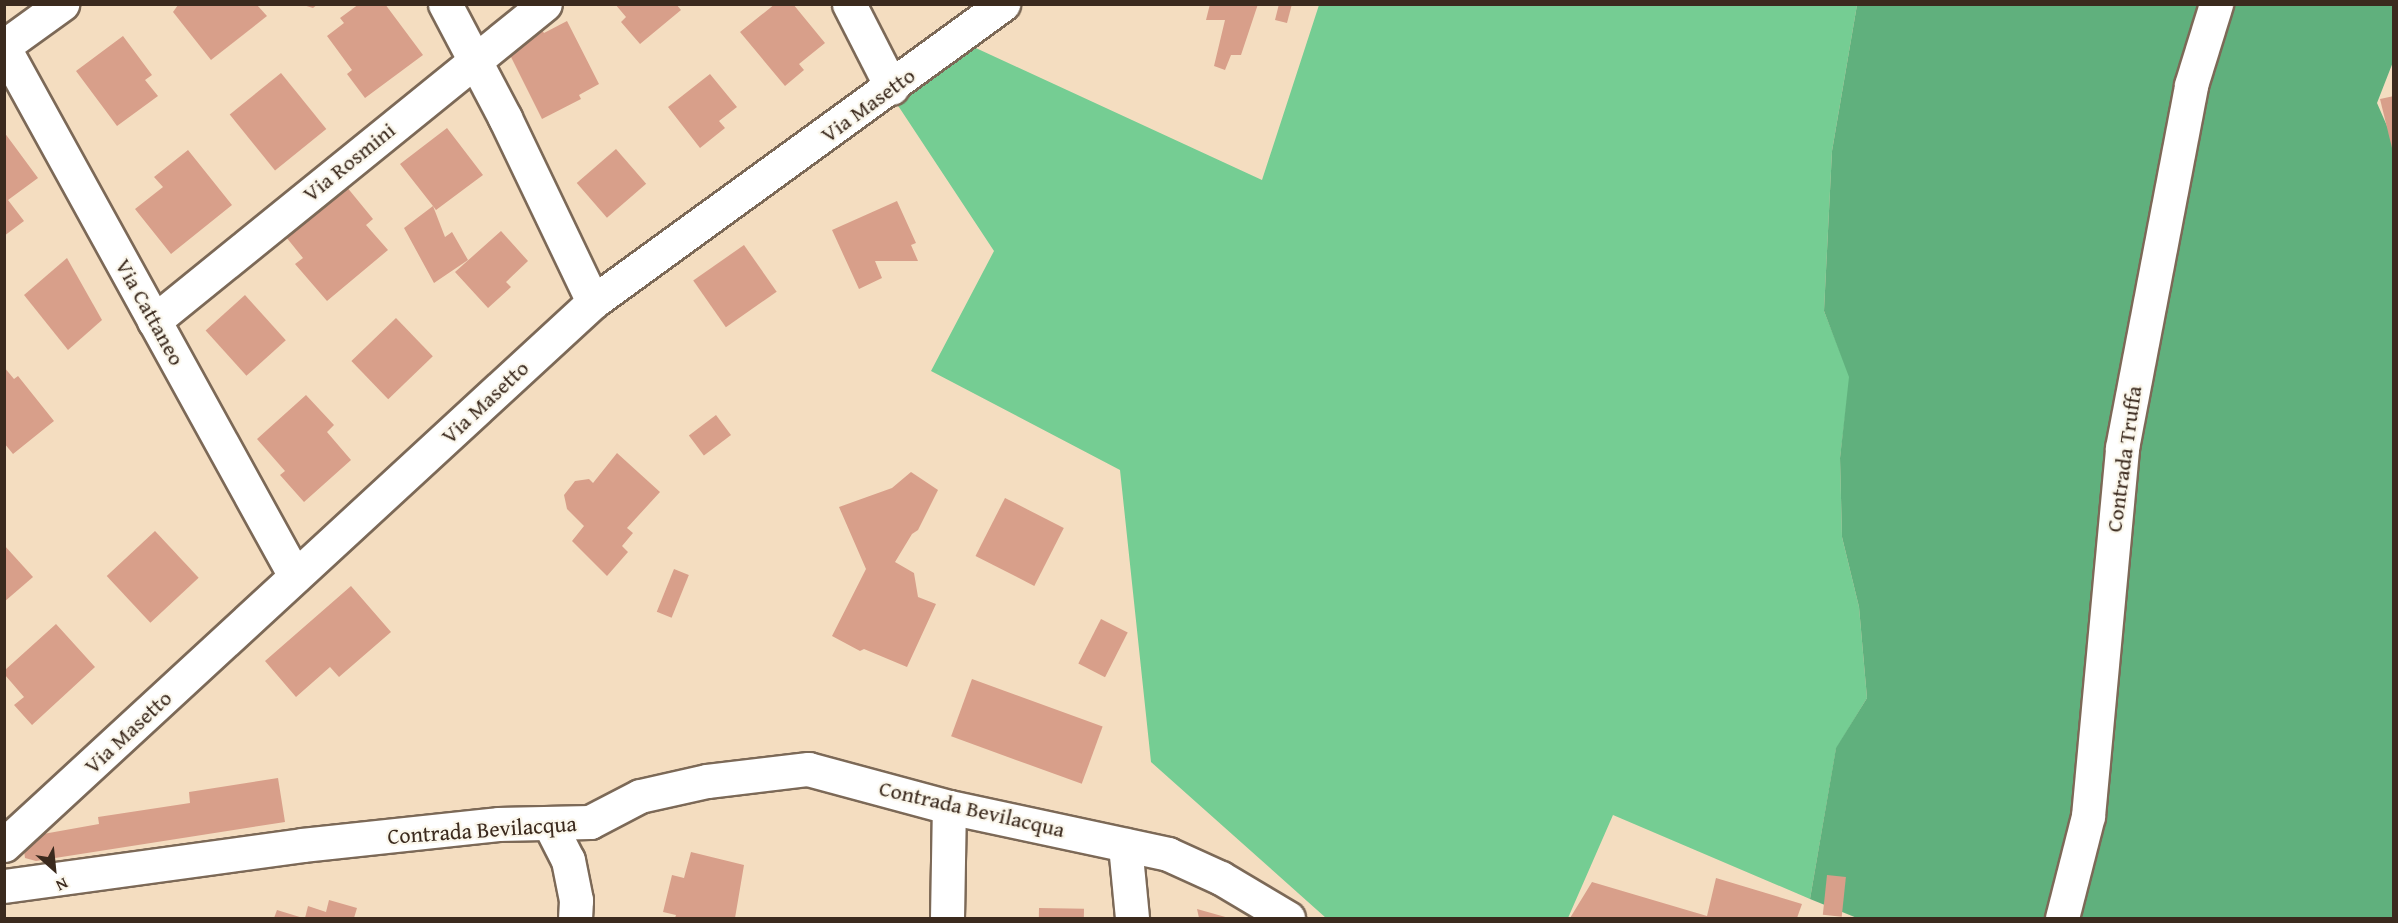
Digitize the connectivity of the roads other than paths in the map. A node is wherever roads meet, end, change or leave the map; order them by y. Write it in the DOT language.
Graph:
graph roads {
  1 [pos="62,4"];
  2 [pos="445,4"];
  3 [pos="545,4"];
  4 [pos="849,4"];
  5 [pos="1003,4"];
  6 [pos="2216,4"];
  7 [pos="4,47"];
  8 [pos="475,61"];
  9 [pos="892,88"];
  10 [pos="593,302"];
  11 [pos="154,321"];
  12 [pos="295,576"];
  13 [pos="949,807"];
  14 [pos="550,825"];
  15 [pos="1125,844"];
  16 [pos="4,845"];
  17 [pos="4,886"];
  18 [pos="575,918"];
  19 [pos="947,918"];
  20 [pos="1132,918"];
  21 [pos="1288,918"];
  22 [pos="2062,918"];
  1 -- 7 [label="street"];
  2 -- 8 [label="street"];
  3 -- 8 [label="street, Via Rosmini"];
  4 -- 9 [label="street"];
  5 -- 9 [label="street, Via Masetto"];
  6 -- 22 [label="street, Contrada Truffa"];
  7 -- 11 [label="street, Via Cattaneo"];
  8 -- 10 [label="street"];
  8 -- 11 [label="street, Via Rosmini"];
  9 -- 10 [label="street, Via Masetto"];
  10 -- 12 [label="street, Via Masetto"];
  11 -- 12 [label="street, Via Cattaneo"];
  12 -- 16 [label="street, Via Masetto"];
  13 -- 14 [label="street, Contrada Bevilacqua"];
  13 -- 15 [label="street, Contrada Bevilacqua"];
  13 -- 19 [label="street"];
  14 -- 17 [label="street, Contrada Bevilacqua"];
  14 -- 18 [label="street"];
  15 -- 20 [label="street"];
  15 -- 21 [label="street, Contrada Bevilacqua"];
}
